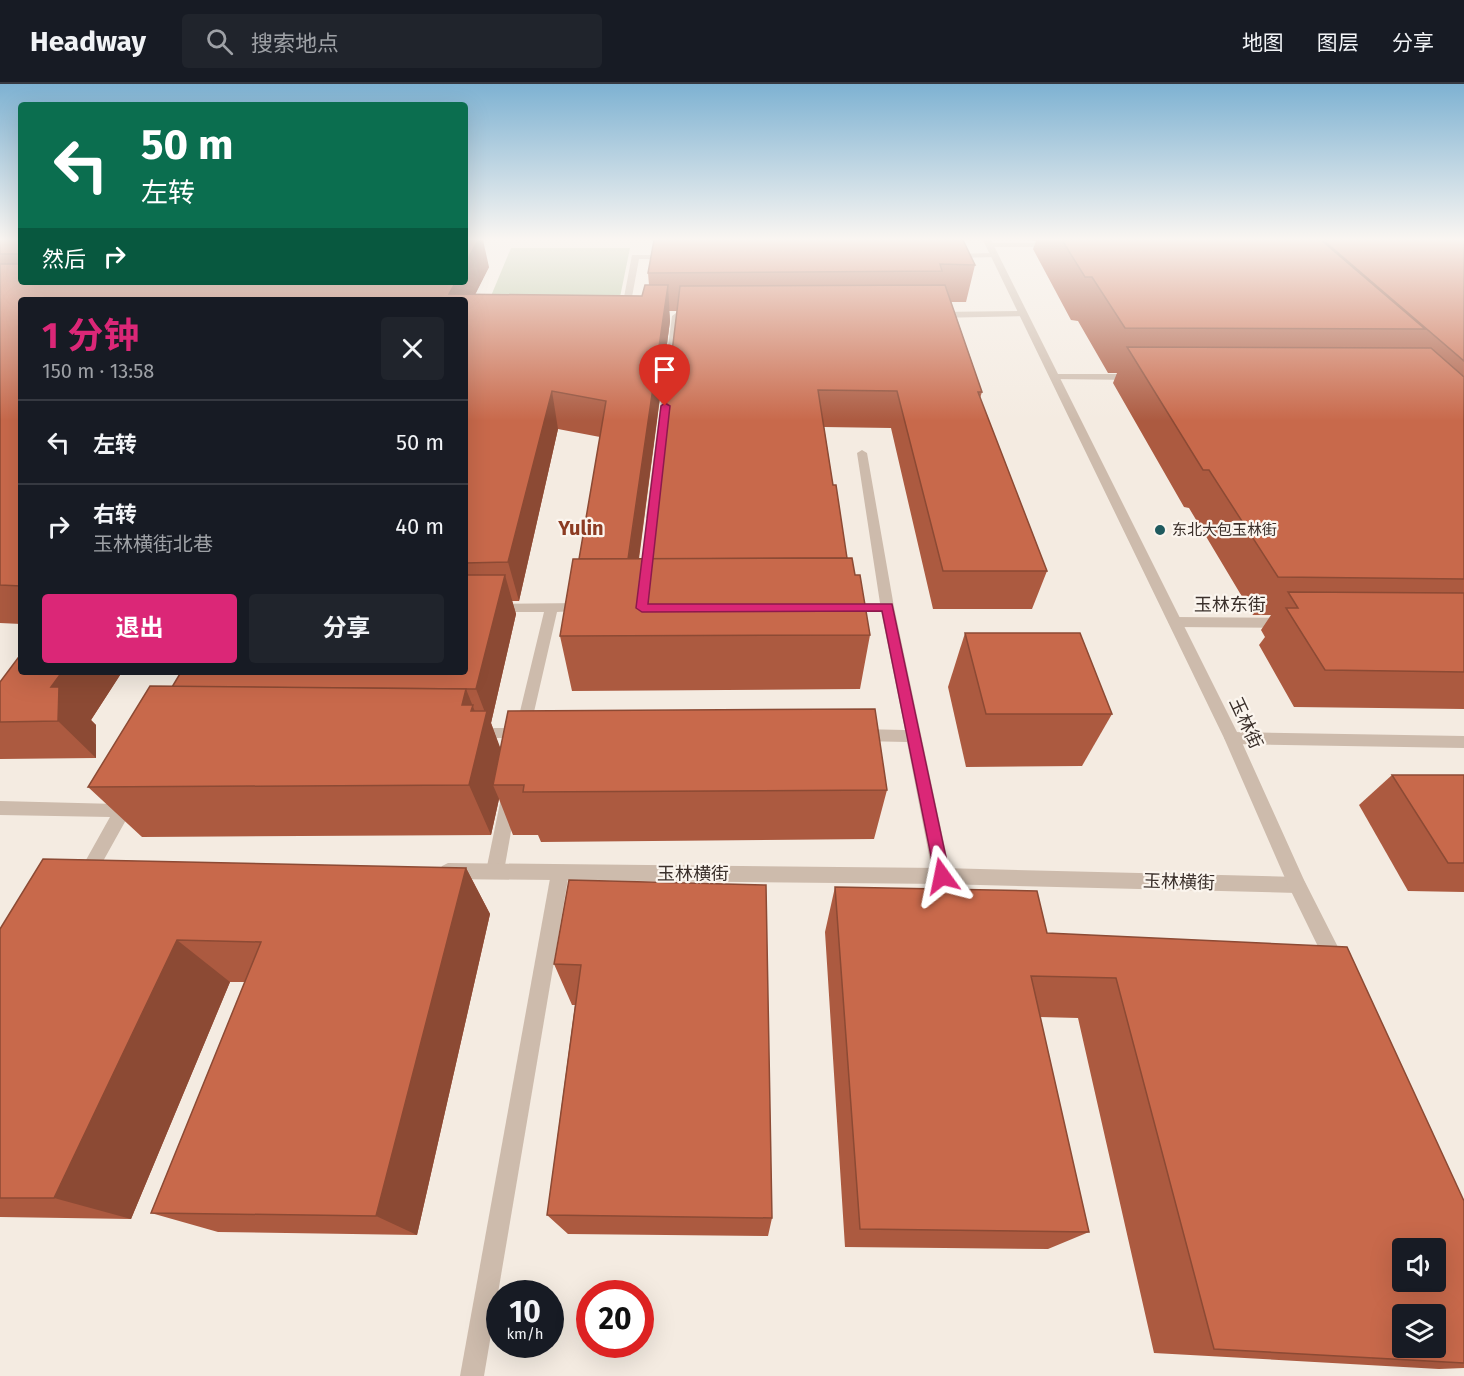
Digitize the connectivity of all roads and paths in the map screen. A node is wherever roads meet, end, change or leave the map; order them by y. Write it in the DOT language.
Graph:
graph roads {
  1 [pos="628,300"];
  2 [pos="1016,300"];
  3 [pos="1023,314"];
  4 [pos="927,315"];
  5 [pos="613,316"];
  6 [pos="625,316"];
  7 [pos="635,316"];
  8 [pos="676,316"];
  9 [pos="1054,377"];
  10 [pos="1149,378"];
  11 [pos="862,453"];
  12 [pos="651,526"];
  13 [pos="552,607"];
  14 [pos="829,607"];
  15 [pos="887,607"];
  16 [pos="468,608"];
  17 [pos="597,608"];
  18 [pos="1175,622"];
  19 [pos="1302,623"];
  20 [pos="463,734"];
  21 [pos="841,735"];
  22 [pos="912,736"];
  23 [pos="1232,738"];
  24 [pos="1464,742"];
  25 [pos="513,780"];
  26 [pos="139,782"];
  27 [pos="0,808"];
  28 [pos="123,811"];
  29 [pos="435,871"];
  30 [pos="495,871"];
  31 [pos="88,873"];
  32 [pos="112,873"];
  33 [pos="560,873"];
  34 [pos="942,876"];
  35 [pos="1297,885"];
  36 [pos="76,893"];
  37 [pos="1344,981"];
  38 [pos="472,1376"];
  1 -- 6 [label="street"];
  2 -- 3 [label="street, 玉林街"];
  3 -- 4 [label="street"];
  3 -- 9 [label="street, 玉林街"];
  5 -- 6 [label="street"];
  6 -- 7 [label="street"];
  8 -- 12 [label="street"];
  9 -- 10 [label="street"];
  9 -- 18 [label="street, 玉林街"];
  11 -- 15 [label="street"];
  13 -- 16 [label="street"];
  13 -- 17 [label="street"];
  13 -- 20 [label="street"];
  14 -- 15 [label="street"];
  15 -- 22 [label="street"];
  18 -- 19 [label="street, 玉林东街"];
  18 -- 23 [label="street, 玉林街"];
  21 -- 22 [label="street"];
  22 -- 34 [label="street"];
  23 -- 24 [label="street"];
  23 -- 35 [label="street, 玉林街"];
  25 -- 30 [label="street"];
  26 -- 28 [label="street"];
  27 -- 28 [label="street"];
  28 -- 31 [label="street"];
  29 -- 30 [label="street, 玉林横街"];
  30 -- 33 [label="street, 玉林横街"];
  31 -- 32 [label="street"];
  31 -- 36 [label="street"];
  33 -- 34 [label="street, 玉林横街"];
  33 -- 38 [label="street"];
  34 -- 35 [label="street, 玉林横街"];
  35 -- 37 [label="street, 玉林街"];
}
